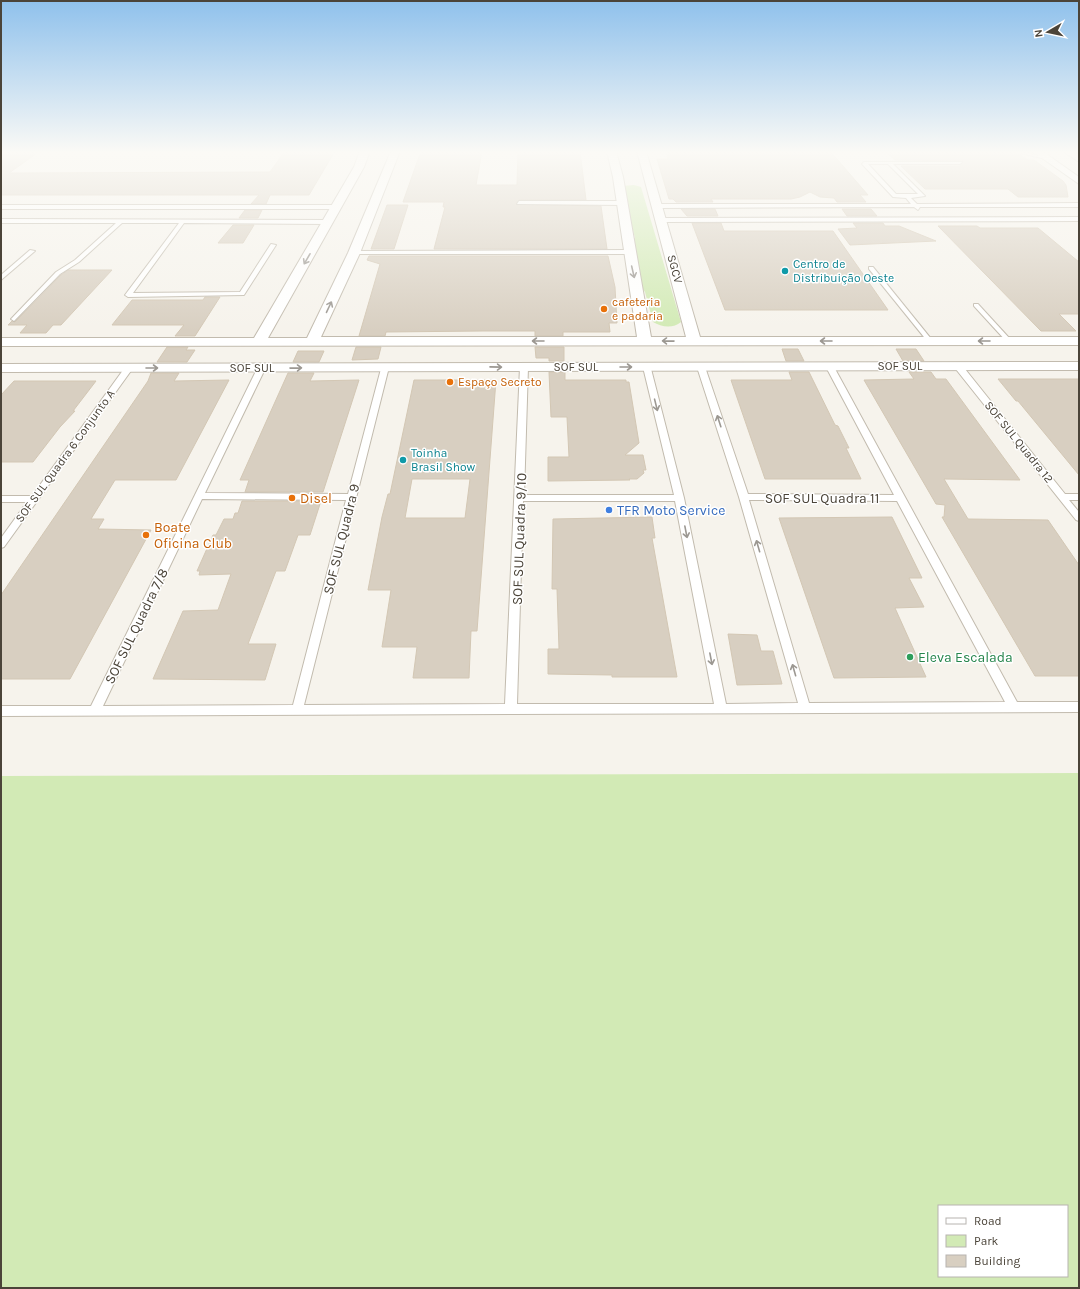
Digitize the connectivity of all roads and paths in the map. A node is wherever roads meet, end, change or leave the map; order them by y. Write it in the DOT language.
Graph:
graph roads {
  1 [pos="314,211"];
  2 [pos="334,211"];
  3 [pos="371,211"];
  4 [pos="623,211"];
  5 [pos="659,211"];
  6 [pos="681,211"];
  7 [pos="895,211"];
  8 [pos="922,211"];
  9 [pos="890,219"];
  10 [pos="1079,219"];
  11 [pos="662,220"];
  12 [pos="693,220"];
  13 [pos="944,220"];
  14 [pos="1,221"];
  15 [pos="120,221"];
  16 [pos="182,221"];
  17 [pos="300,221"];
  18 [pos="328,222"];
  19 [pos="273,245"];
  20 [pos="32,250"];
  21 [pos="629,252"];
  22 [pos="354,253"];
  23 [pos="872,268"];
  24 [pos="1,278"];
  25 [pos="976,305"];
  26 [pos="14,319"];
  27 [pos="322,322"];
  28 [pos="640,322"];
  29 [pos="278,326"];
  30 [pos="679,326"];
  31 [pos="644,340"];
  32 [pos="482,341"];
  33 [pos="694,341"];
  34 [pos="847,341"];
  35 [pos="930,341"];
  36 [pos="1009,341"];
  37 [pos="1032,341"];
  38 [pos="1079,341"];
  39 [pos="1,342"];
  40 [pos="66,342"];
  41 [pos="118,342"];
  42 [pos="258,342"];
  43 [pos="312,342"];
  44 [pos="427,342"];
  45 [pos="856,366"];
  46 [pos="958,366"];
  47 [pos="1050,366"];
  48 [pos="1079,366"];
  49 [pos="33,367"];
  50 [pos="385,367"];
  51 [pos="419,367"];
  52 [pos="474,367"];
  53 [pos="524,367"];
  54 [pos="647,367"];
  55 [pos="701,367"];
  56 [pos="830,367"];
  57 [pos="2,368"];
  58 [pos="90,368"];
  59 [pos="129,368"];
  60 [pos="261,368"];
  61 [pos="199,496"];
  62 [pos="351,497"];
  63 [pos="744,497"];
  64 [pos="1063,497"];
  65 [pos="1079,497"];
  66 [pos="520,498"];
  67 [pos="679,498"];
  68 [pos="900,498"];
  69 [pos="1,499"];
  70 [pos="34,499"];
  71 [pos="1079,518"];
  72 [pos="1,545"];
  73 [pos="1013,707"];
  74 [pos="1079,707"];
  75 [pos="805,708"];
  76 [pos="721,709"];
  77 [pos="95,710"];
  78 [pos="511,710"];
  79 [pos="1,711"];
  80 [pos="297,711"];
  1 -- 17 [label="lane"];
  2 -- 18 [label="street"];
  3 -- 22 [label="street"];
  4 -- 21 [label="street, SGCV"];
  5 -- 11 [label="street, SGCV"];
  6 -- 12 [label="lane"];
  7 -- 9 [label="lane"];
  8 -- 13 [label="lane"];
  9 -- 12 [label="lane"];
  9 -- 13 [label="lane"];
  10 -- 13 [label="lane"];
  11 -- 12 [label="lane"];
  11 -- 30 [label="street, SGCV"];
  14 -- 15 [label="lane"];
  15 -- 16 [label="lane"];
  15 -- 26 [label="lane"];
  16 -- 17 [label="lane"];
  16 -- 19 [label="lane"];
  17 -- 18 [label="lane"];
  18 -- 29 [label="street, one-way"];
  20 -- 24 [label="lane"];
  21 -- 22 [label="lane"];
  21 -- 28 [label="street, SGCV, one-way"];
  27 -- 22 [label="street, one-way"];
  23 -- 35 [label="lane"];
  25 -- 36 [label="lane"];
  27 -- 29 [label="street"];
  27 -- 43 [label="street"];
  28 -- 30 [label="street"];
  28 -- 31 [label="street, SGCV"];
  29 -- 42 [label="street"];
  30 -- 33 [label="street, SGCV"];
  31 -- 32 [label="street, SOF SUL, one-way"];
  33 -- 31 [label="street, SOF SUL, one-way"];
  32 -- 44 [label="street, SOF SUL"];
  32 -- 52 [label="street"];
  34 -- 33 [label="street, SOF SUL, one-way"];
  34 -- 35 [label="street, SOF SUL"];
  34 -- 45 [label="street"];
  36 -- 35 [label="street, SOF SUL, one-way"];
  36 -- 37 [label="street, SOF SUL"];
  37 -- 38 [label="street, SOF SUL"];
  37 -- 47 [label="street"];
  39 -- 40 [label="street, SOF SUL"];
  40 -- 41 [label="street, SOF SUL"];
  40 -- 49 [label="street"];
  41 -- 42 [label="street, SOF SUL"];
  41 -- 58 [label="street"];
  42 -- 43 [label="street, SOF SUL"];
  43 -- 44 [label="street, SOF SUL"];
  44 -- 51 [label="street"];
  45 -- 46 [label="street, SOF SUL"];
  45 -- 56 [label="street, SOF SUL"];
  46 -- 47 [label="street, SOF SUL"];
  46 -- 64 [label="lane, SOF SUL Quadra 12"];
  47 -- 48 [label="street, SOF SUL"];
  49 -- 57 [label="street, SOF SUL"];
  49 -- 58 [label="street, SOF SUL"];
  50 -- 51 [label="street, SOF SUL"];
  60 -- 50 [label="street, SOF SUL, one-way"];
  50 -- 62 [label="lane, SOF SUL Quadra 9"];
  51 -- 52 [label="street, SOF SUL"];
  52 -- 53 [label="street, SOF SUL, one-way"];
  53 -- 54 [label="street, SOF SUL, one-way"];
  53 -- 66 [label="lane, SOF SUL Quadra 9/10"];
  54 -- 55 [label="street, SOF SUL"];
  54 -- 67 [label="lane, one-way"];
  55 -- 56 [label="street, SOF SUL"];
  63 -- 55 [label="lane, one-way"];
  56 -- 68 [label="lane"];
  58 -- 59 [label="street, SOF SUL"];
  59 -- 60 [label="street, SOF SUL, one-way"];
  59 -- 70 [label="lane, SOF SUL Quadra 6 Conjunto A"];
  60 -- 61 [label="lane, SOF SUL Quadra 7/8"];
  61 -- 62 [label="lane"];
  61 -- 77 [label="lane, SOF SUL Quadra 7/8"];
  62 -- 80 [label="lane, SOF SUL Quadra 9"];
  63 -- 68 [label="lane, SOF SUL Quadra 11"];
  75 -- 63 [label="lane, one-way"];
  64 -- 65 [label="lane"];
  64 -- 71 [label="lane, SOF SUL Quadra 12"];
  66 -- 67 [label="lane"];
  66 -- 78 [label="lane, SOF SUL Quadra 9/10"];
  67 -- 76 [label="lane, one-way"];
  68 -- 73 [label="lane"];
  69 -- 70 [label="lane"];
  70 -- 72 [label="lane, SOF SUL Quadra 6 Conjunto A"];
  73 -- 74 [label="lane"];
  73 -- 75 [label="lane"];
  75 -- 76 [label="lane"];
  76 -- 78 [label="lane"];
  77 -- 79 [label="lane"];
  77 -- 80 [label="lane"];
  78 -- 80 [label="lane"];
}
